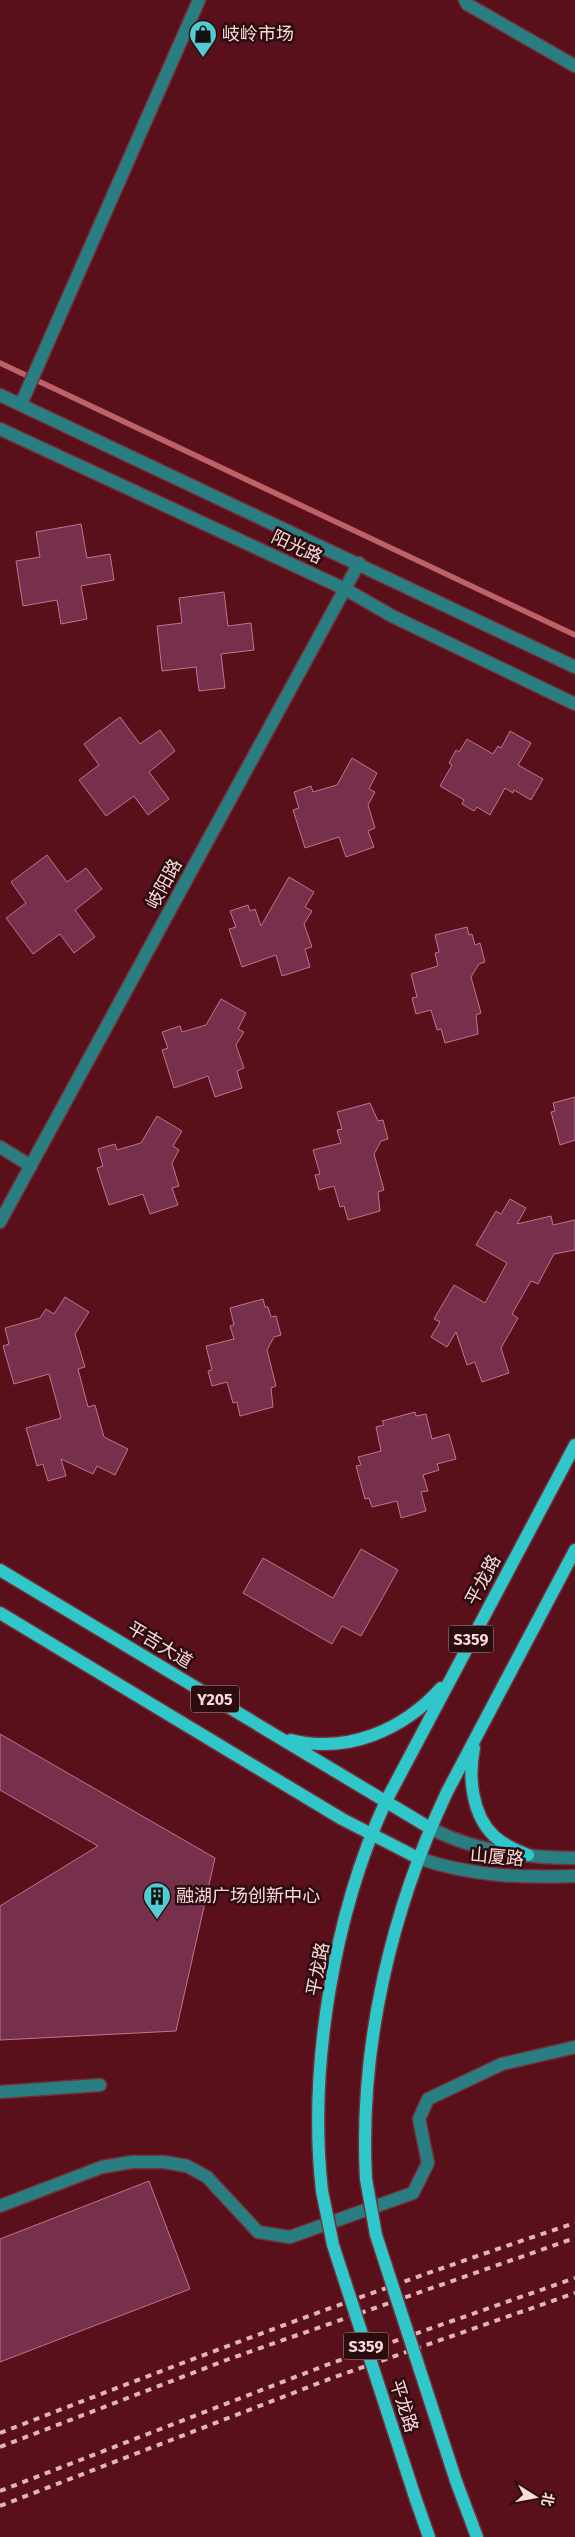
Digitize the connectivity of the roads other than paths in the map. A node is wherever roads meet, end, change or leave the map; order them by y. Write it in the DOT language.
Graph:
graph roads {
  1 [pos="199,0"];
  2 [pos="465,0"];
  3 [pos="575,66"];
  4 [pos="0,394"];
  5 [pos="21,404"];
  6 [pos="0,429"];
  7 [pos="360,563"];
  8 [pos="345,589"];
  9 [pos="575,667"];
  10 [pos="575,704"];
  11 [pos="0,1147"];
  12 [pos="31,1166"];
  13 [pos="0,1222"];
  14 [pos="575,1445"];
  15 [pos="575,1550"];
  16 [pos="0,1570"];
  17 [pos="0,1614"];
  18 [pos="452,1675"];
  19 [pos="274,1734"];
  20 [pos="478,1735"];
  21 [pos="386,1801"];
  22 [pos="430,1828"];
  23 [pos="370,1835"];
  24 [pos="528,1855"];
  25 [pos="418,1858"];
  26 [pos="575,1858"];
  27 [pos="575,1876"];
  28 [pos="575,2047"];
  29 [pos="100,2085"];
  30 [pos="0,2092"];
  31 [pos="0,2206"];
  32 [pos="429,2537"];
  33 [pos="477,2537"];
  1 -- 5 [label="street"];
  2 -- 3 [label="street"];
  4 -- 5 [label="street, 阳光路"];
  5 -- 7 [label="street, 阳光路"];
  6 -- 8 [label="street, 阳光路"];
  7 -- 8 [label="street, 岐阳路"];
  7 -- 9 [label="street, 阳光路"];
  8 -- 10 [label="street, 阳光路"];
  8 -- 12 [label="street, 岐阳路"];
  11 -- 12 [label="street"];
  12 -- 13 [label="street, 岐阳路"];
  14 -- 18 [label="main road, 平龙路 / S359"];
  15 -- 20 [label="main road, 平龙路 / S359"];
  16 -- 19 [label="main road, 平吉大道 / Y205"];
  17 -- 23 [label="main road, Y205"];
  18 -- 19 [label="main road"];
  18 -- 21 [label="main road, 平龙路 / S359"];
  19 -- 21 [label="main road, 平吉大道 / Y205"];
  20 -- 22 [label="main road, 平龙路 / S359"];
  20 -- 24 [label="main road"];
  21 -- 22 [label="main road, 平吉大道 / Y205"];
  21 -- 23 [label="main road, 平龙路 / S359"];
  22 -- 24 [label="street, 山厦路"];
  22 -- 25 [label="main road, 平龙路 / S359"];
  23 -- 25 [label="main road, Y205"];
  23 -- 32 [label="main road, 平龙路 / S359, bridge"];
  24 -- 26 [label="street, 山厦路"];
  25 -- 27 [label="street, 山厦路"];
  25 -- 33 [label="main road, 平龙路 / S359, bridge"];
  28 -- 31 [label="street"];
  29 -- 30 [label="street"];
}
